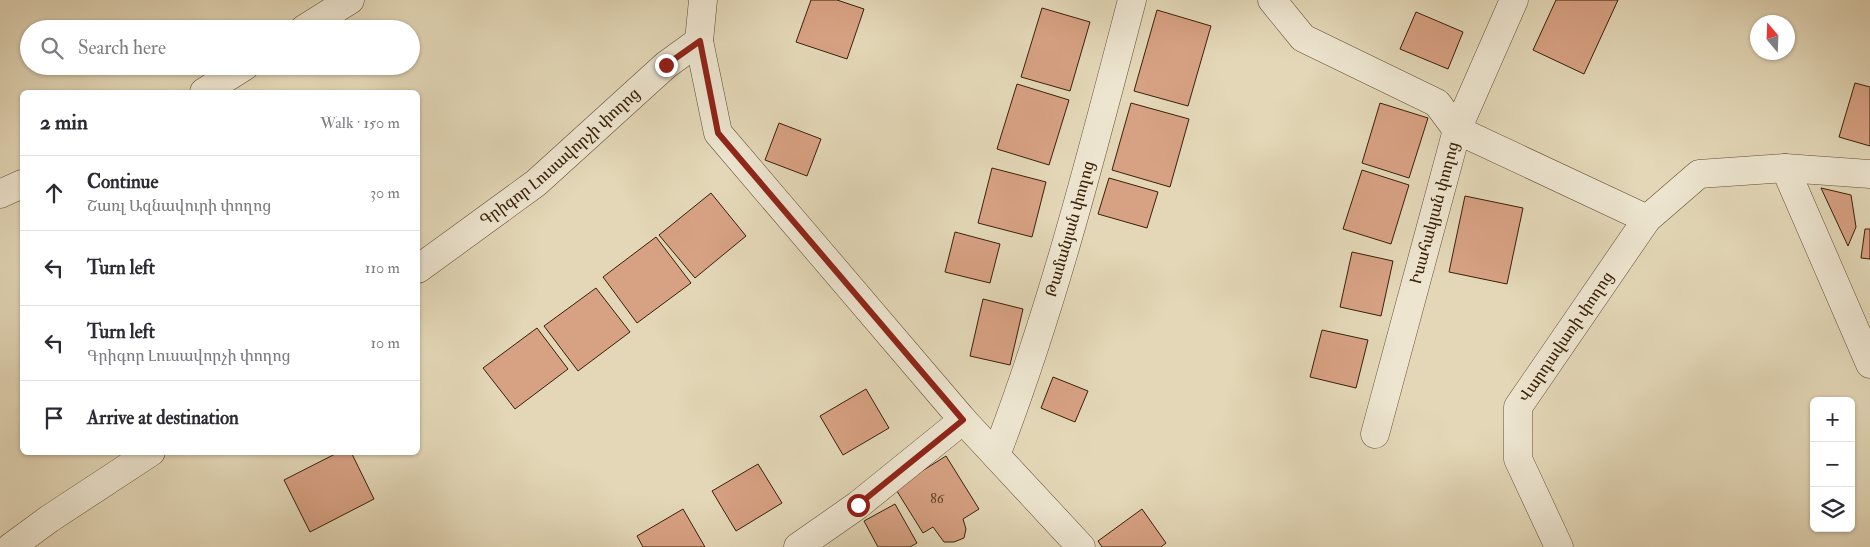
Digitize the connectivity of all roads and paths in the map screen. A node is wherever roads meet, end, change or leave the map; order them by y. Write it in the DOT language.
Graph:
graph roads {
  1 [pos="350,0"];
  2 [pos="703,0"];
  3 [pos="1132,0"];
  4 [pos="1272,0"];
  5 [pos="1514,0"];
  6 [pos="318,20"];
  7 [pos="700,41"];
  8 [pos="231,75"];
  9 [pos="207,90"];
  10 [pos="1457,130"];
  11 [pos="1785,168"];
  12 [pos="1870,174"];
  13 [pos="20,185"];
  14 [pos="0,194"];
  15 [pos="1647,219"];
  16 [pos="420,268"];
  17 [pos="1870,364"];
  18 [pos="963,420"];
  19 [pos="1375,434"];
  20 [pos="146,455"];
  21 [pos="996,455"];
  22 [pos="11,547"];
  23 [pos="798,547"];
  24 [pos="1081,547"];
  25 [pos="1559,547"];
  1 -- 6 [label="street"];
  2 -- 7 [label="street"];
  3 -- 21 [label="street, Թամանյան փողոց"];
  4 -- 10 [label="street"];
  5 -- 10 [label="street, Իսահակյան փողոց"];
  7 -- 16 [label="street, Գրիգոր Լուսավորչի փողոց"];
  7 -- 18 [label="street"];
  8 -- 9 [label="street"];
  10 -- 15 [label="street"];
  10 -- 19 [label="street, Իսահակյան փողոց"];
  11 -- 12 [label="street, Վարդավառի փողոց"];
  11 -- 15 [label="street, Վարդավառի փողոց"];
  11 -- 17 [label="street"];
  13 -- 14 [label="street"];
  15 -- 25 [label="street, Վարդավառի փողոց"];
  18 -- 21 [label="street"];
  18 -- 23 [label="street"];
  20 -- 22 [label="street"];
  21 -- 24 [label="street"];
}
